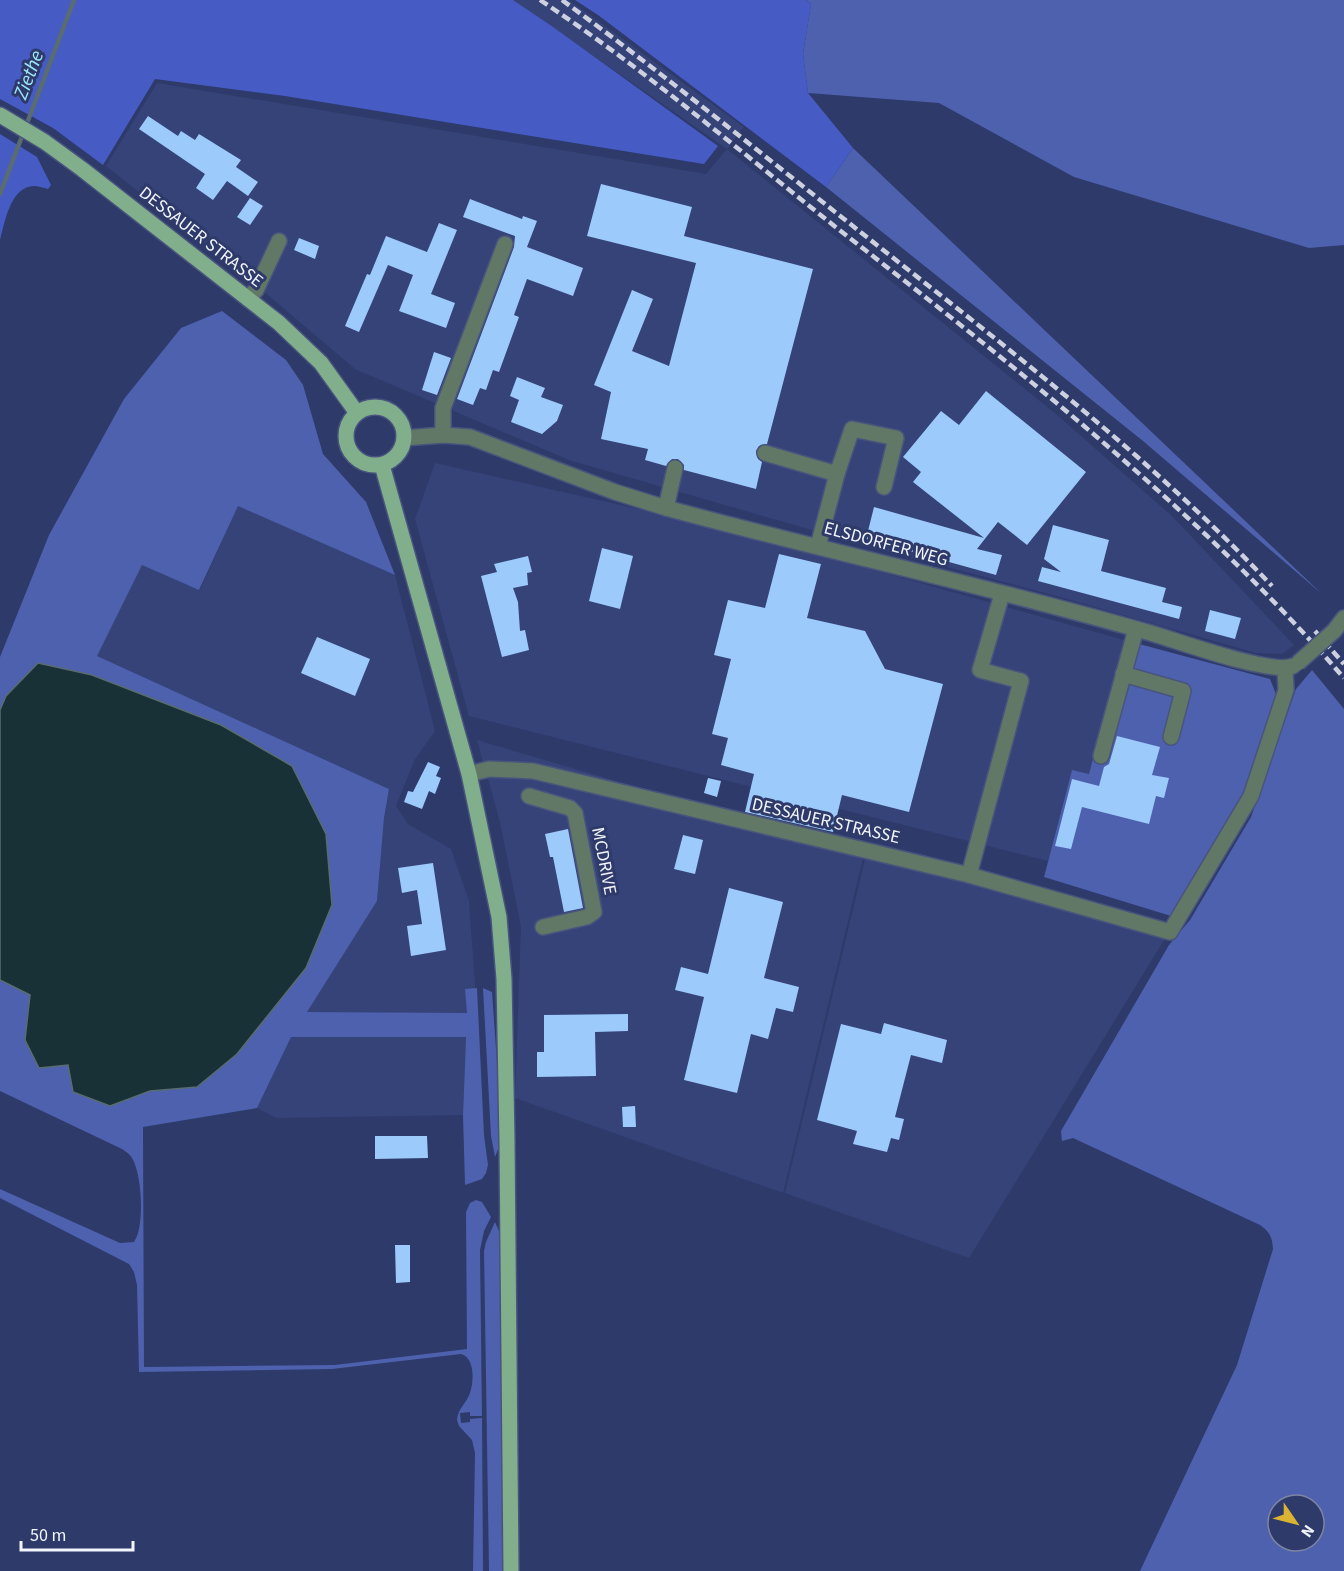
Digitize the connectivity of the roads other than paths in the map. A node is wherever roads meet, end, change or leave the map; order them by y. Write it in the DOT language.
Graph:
graph roads {
  1 [pos="6,119"];
  2 [pos="279,241"];
  3 [pos="505,244"];
  4 [pos="248,299"];
  5 [pos="357,413"];
  6 [pos="443,435"];
  7 [pos="404,438"];
  8 [pos="765,453"];
  9 [pos="382,465"];
  10 [pos="675,468"];
  11 [pos="837,474"];
  12 [pos="884,487"];
  13 [pos="666,508"];
  14 [pos="818,546"];
  15 [pos="1002,594"];
  16 [pos="1344,618"];
  17 [pos="1136,629"];
  18 [pos="1292,666"];
  19 [pos="1123,674"];
  20 [pos="1171,737"];
  21 [pos="1101,756"];
  22 [pos="469,774"];
  23 [pos="529,796"];
  24 [pos="969,875"];
  25 [pos="543,927"];
  26 [pos="511,1571"];
  1 -- 4 [label="main road, DESSAUER STRASSE"];
  2 -- 4 [label="street"];
  3 -- 6 [label="street"];
  4 -- 5 [label="main road, DESSAUER STRASSE"];
  5 -- 7 [label="main road"];
  5 -- 9 [label="main road"];
  6 -- 7 [label="street, ELSDORFER WEG"];
  6 -- 13 [label="street, ELSDORFER WEG"];
  7 -- 9 [label="main road"];
  8 -- 11 [label="street"];
  9 -- 22 [label="main road"];
  10 -- 13 [label="street"];
  11 -- 12 [label="street"];
  11 -- 14 [label="street"];
  13 -- 14 [label="street, ELSDORFER WEG"];
  14 -- 15 [label="street, ELSDORFER WEG"];
  15 -- 17 [label="street, ELSDORFER WEG"];
  15 -- 24 [label="street"];
  16 -- 18 [label="street, bridge"];
  17 -- 18 [label="street, ELSDORFER WEG"];
  17 -- 19 [label="street"];
  18 -- 24 [label="street, DESSAUER STRASSE"];
  19 -- 20 [label="street"];
  19 -- 21 [label="street"];
  22 -- 24 [label="street, DESSAUER STRASSE"];
  22 -- 26 [label="main road"];
  23 -- 25 [label="street, MCDRIVE"];
}
